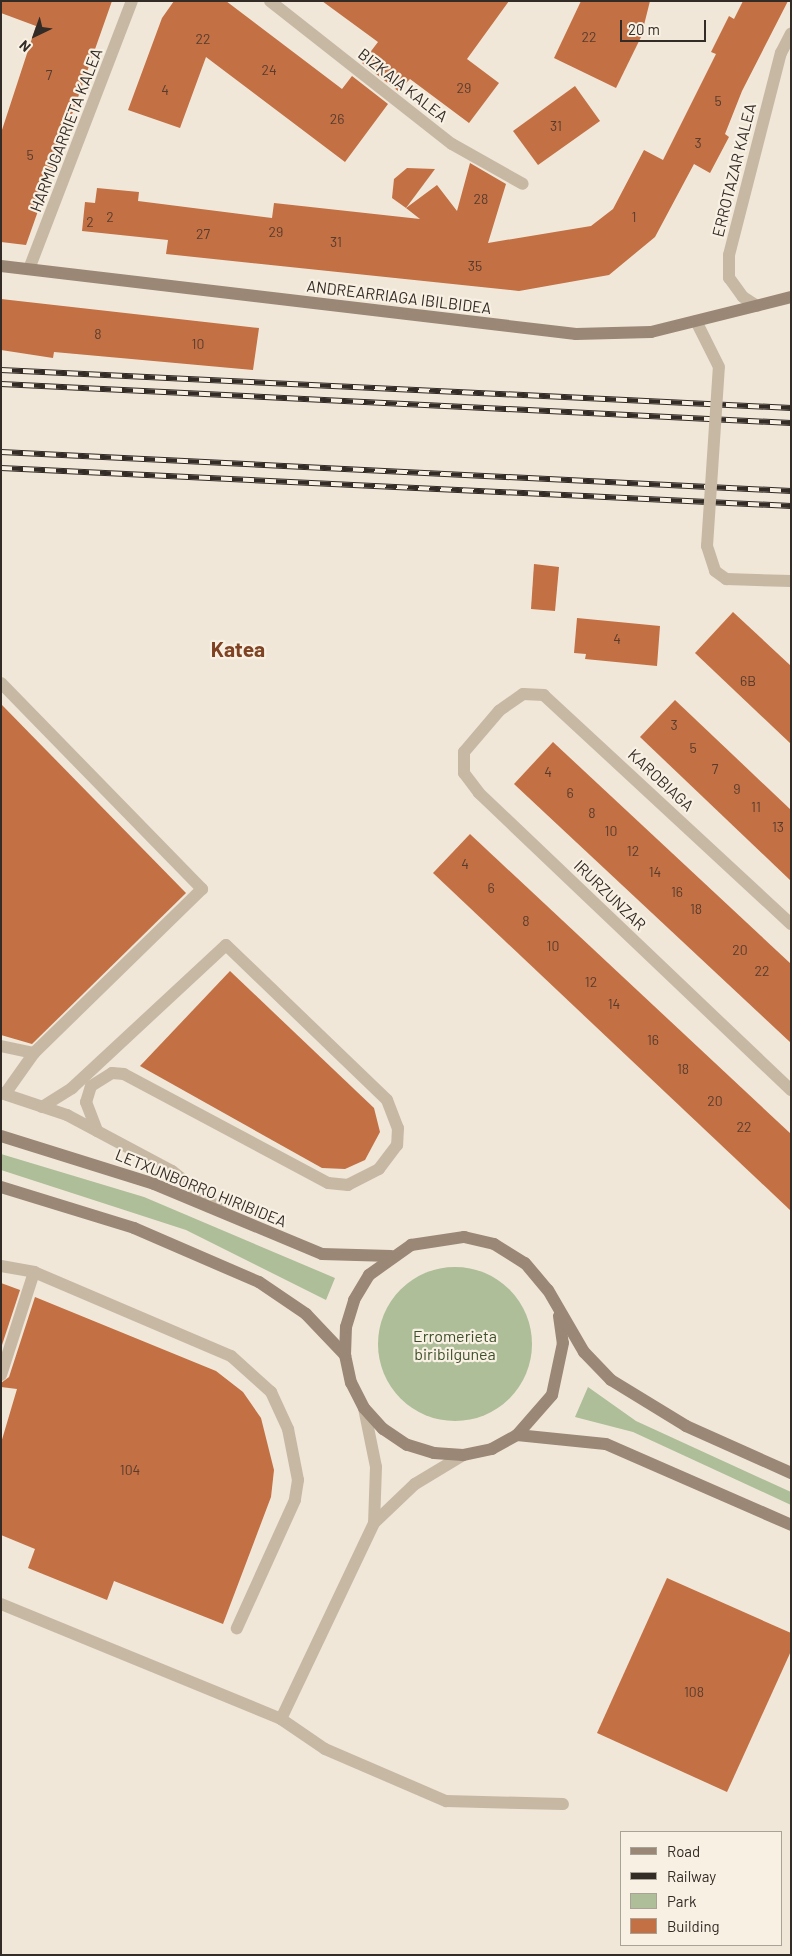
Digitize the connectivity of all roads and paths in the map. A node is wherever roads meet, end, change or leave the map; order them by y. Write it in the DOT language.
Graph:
graph roads {
  1 [pos="132,1"];
  2 [pos="270,1"];
  3 [pos="791,33"];
  4 [pos="523,184"];
  5 [pos="1,266"];
  6 [pos="29,269"];
  7 [pos="791,297"];
  8 [pos="757,306"];
  9 [pos="696,321"];
  10 [pos="791,581"];
  11 [pos="1,683"];
  12 [pos="499,710"];
  13 [pos="791,924"];
  14 [pos="1,1046"];
  15 [pos="34,1053"];
  16 [pos="791,1090"];
  17 [pos="3,1093"];
  18 [pos="42,1106"];
  19 [pos="97,1131"];
  20 [pos="1,1136"];
  21 [pos="1,1187"];
  22 [pos="225,1213"];
  23 [pos="391,1256"];
  24 [pos="1,1266"];
  25 [pos="34,1272"];
  26 [pos="559,1316"];
  27 [pos="344,1355"];
  28 [pos="1,1375"];
  29 [pos="364,1408"];
  30 [pos="517,1435"];
  31 [pos="463,1455"];
  32 [pos="791,1473"];
  33 [pos="374,1524"];
  34 [pos="791,1526"];
  35 [pos="1,1604"];
  36 [pos="237,1628"];
  37 [pos="281,1719"];
  38 [pos="563,1804"];
  1 -- 6 [label="street, HARMUGARRIETA KALEA"];
  2 -- 4 [label="street, BIZKAIA KALEA"];
  3 -- 8 [label="street, ERROTAZAR KALEA"];
  5 -- 6 [label="main road, ANDREARRIAGA IBILBIDEA"];
  6 -- 9 [label="main road, ANDREARRIAGA IBILBIDEA"];
  7 -- 8 [label="main road, ANDREARRIAGA IBILBIDEA"];
  8 -- 9 [label="main road, ANDREARRIAGA IBILBIDEA"];
  9 -- 10 [label="street, bridge"];
  11 -- 15 [label="street"];
  12 -- 13 [label="street, KAROBIAGA"];
  12 -- 16 [label="street, IRURZUNZAR"];
  14 -- 15 [label="street"];
  15 -- 17 [label="street"];
  17 -- 18 [label="street"];
  18 -- 19 [label="street"];
  18 -- 19 [label="street"];
  19 -- 22 [label="street"];
  20 -- 22 [label="main road, LETXUNBORRO HIRIBIDEA"];
  21 -- 27 [label="main road"];
  22 -- 23 [label="main road, LETXUNBORRO HIRIBIDEA"];
  23 -- 26 [label="main road"];
  23 -- 27 [label="main road"];
  24 -- 25 [label="street"];
  25 -- 28 [label="street"];
  25 -- 36 [label="street"];
  26 -- 30 [label="main road"];
  26 -- 32 [label="main road"];
  27 -- 29 [label="main road"];
  29 -- 31 [label="main road"];
  29 -- 33 [label="street"];
  30 -- 31 [label="main road"];
  30 -- 34 [label="main road"];
  31 -- 33 [label="street"];
  33 -- 37 [label="street"];
  35 -- 37 [label="street"];
  37 -- 38 [label="street"];
}
